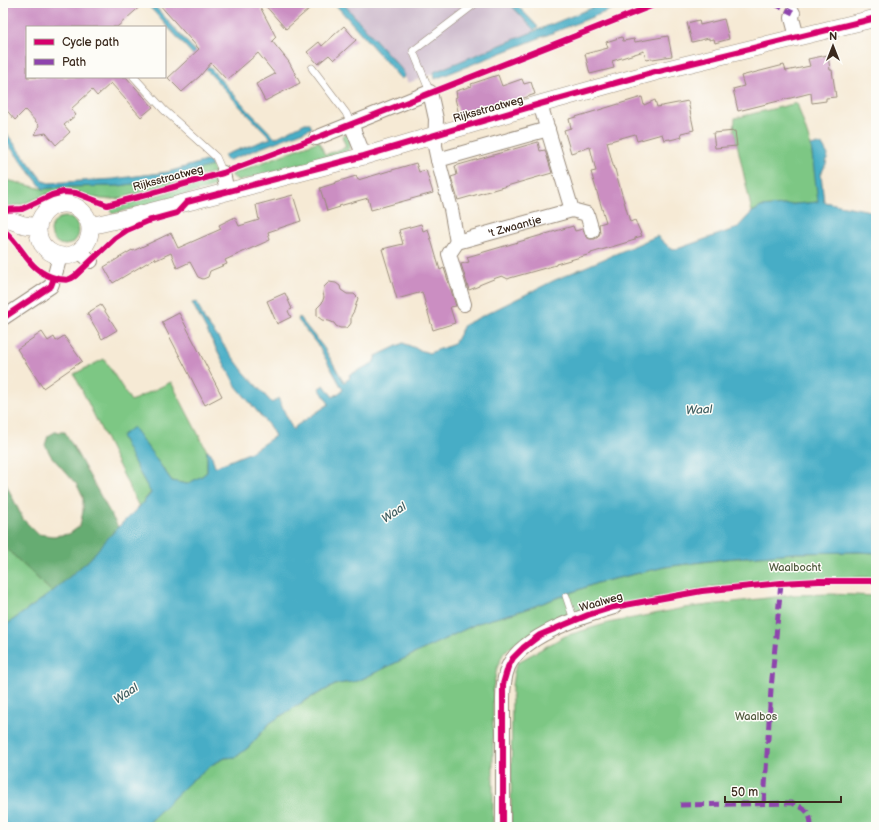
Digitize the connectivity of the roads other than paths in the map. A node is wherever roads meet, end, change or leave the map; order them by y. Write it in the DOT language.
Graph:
graph roads {
  1 [pos="476,3"];
  2 [pos="793,13"];
  3 [pos="876,18"];
  4 [pos="797,37"];
  5 [pos="312,68"];
  6 [pos="135,78"];
  7 [pos="430,92"];
  8 [pos="540,104"];
  9 [pos="351,124"];
  10 [pos="548,129"];
  11 [pos="435,134"];
  12 [pos="316,138"];
  13 [pos="364,156"];
  14 [pos="438,160"];
  15 [pos="223,173"];
  16 [pos="227,191"];
  17 [pos="572,210"];
  18 [pos="3,218"];
  19 [pos="90,226"];
  20 [pos="38,227"];
  21 [pos="592,231"];
  22 [pos="457,242"];
  23 [pos="60,256"];
  24 [pos="464,304"];
  25 [pos="3,318"];
  26 [pos="566,596"];
  27 [pos="614,607"];
  28 [pos="574,620"];
  29 [pos="503,827"];
  1 -- 7 [label="lane"];
  2 -- 4 [label="street"];
  3 -- 4 [label="street, Rijksstraatweg"];
  4 -- 8 [label="street, Rijksstraatweg"];
  5 -- 9 [label="lane"];
  6 -- 15 [label="lane"];
  7 -- 9 [label="street"];
  7 -- 11 [label="street"];
  8 -- 10 [label="street"];
  8 -- 11 [label="street, Rijksstraatweg"];
  9 -- 12 [label="street"];
  9 -- 13 [label="street"];
  10 -- 14 [label="street"];
  10 -- 17 [label="street"];
  11 -- 13 [label="street, Rijksstraatweg"];
  11 -- 14 [label="street"];
  13 -- 16 [label="street, Rijksstraatweg"];
  14 -- 22 [label="street"];
  15 -- 16 [label="street"];
  16 -- 19 [label="street, Rijksstraatweg"];
  17 -- 21 [label="street"];
  17 -- 22 [label="street, 't Zwaantje"];
  18 -- 20 [label="street"];
  19 -- 20 [label="street"];
  19 -- 23 [label="street"];
  20 -- 23 [label="street"];
  22 -- 24 [label="street"];
  23 -- 25 [label="street"];
  26 -- 28 [label="lane"];
  27 -- 28 [label="street, Waalweg"];
  28 -- 29 [label="street, Waalweg"];
}
